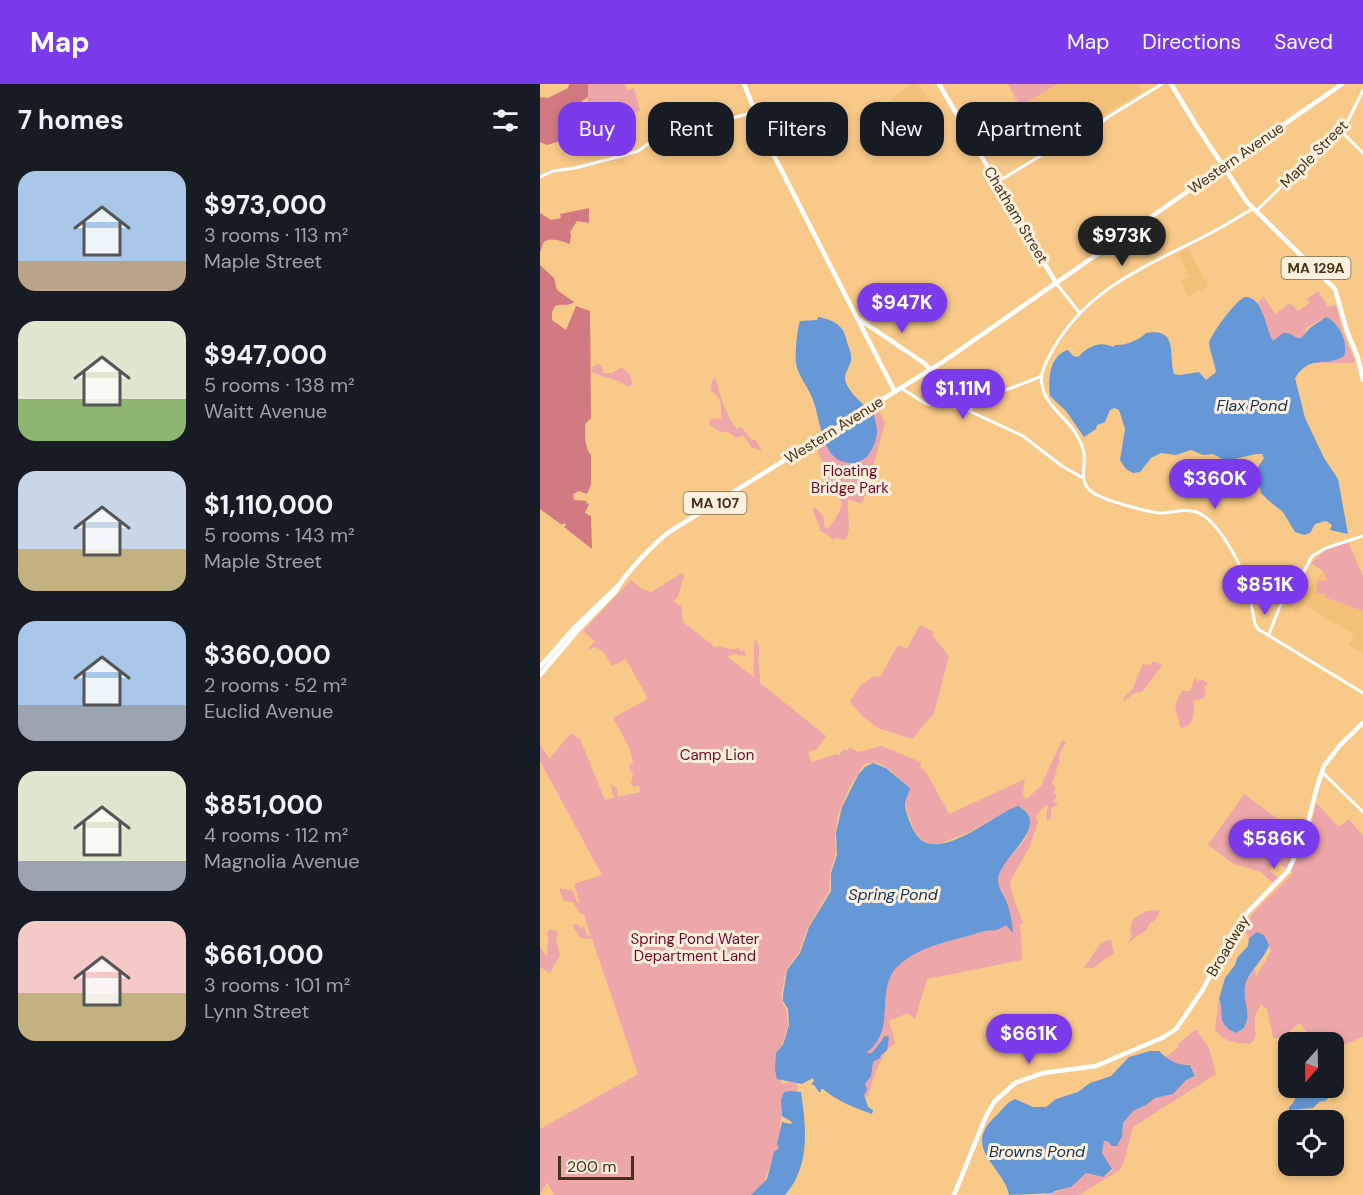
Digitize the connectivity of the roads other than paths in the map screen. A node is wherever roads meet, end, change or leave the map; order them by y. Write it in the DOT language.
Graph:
graph roads {
  1 [pos="744,84"];
  2 [pos="939,84"];
  3 [pos="1162,84"];
  4 [pos="1171,84"];
  5 [pos="1342,84"];
  6 [pos="1363,90"];
  7 [pos="750,102"];
  8 [pos="746,114"];
  9 [pos="1340,130"];
  10 [pos="1363,153"];
  11 [pos="774,156"];
  12 [pos="1222,167"];
  13 [pos="540,177"];
  14 [pos="997,183"];
  15 [pos="1255,209"];
  16 [pos="1056,283"];
  17 [pos="1079,312"];
  18 [pos="857,318"];
  19 [pos="1361,362"];
  20 [pos="930,369"];
  21 [pos="1042,376"];
  22 [pos="1363,380"];
  23 [pos="901,388"];
  24 [pos="895,392"];
  25 [pos="982,402"];
  26 [pos="970,406"];
  27 [pos="983,416"];
  28 [pos="1083,478"];
  29 [pos="1363,536"];
  30 [pos="619,585"];
  31 [pos="1268,635"];
  32 [pos="540,667"];
  33 [pos="540,675"];
  34 [pos="1363,693"];
  35 [pos="1363,723"];
  36 [pos="1322,772"];
  37 [pos="1363,812"];
  38 [pos="954,1195"];
  1 -- 7 [label="main road"];
  2 -- 14 [label="main road, Chatham Street"];
  3 -- 14 [label="street"];
  4 -- 12 [label="main road"];
  5 -- 12 [label="main road, Western Avenue / MA 107"];
  6 -- 9 [label="street, Maple Street"];
  8 -- 13 [label="street"];
  9 -- 10 [label="street"];
  9 -- 15 [label="street, Maple Street"];
  11 -- 18 [label="main road"];
  12 -- 15 [label="main road, MA 129A"];
  12 -- 16 [label="main road, Western Avenue / MA 107"];
  14 -- 16 [label="main road, Chatham Street"];
  15 -- 17 [label="street, Maple Street"];
  15 -- 19 [label="main road, MA 129A"];
  16 -- 17 [label="street, Chatham Street"];
  16 -- 20 [label="main road, Western Avenue / MA 107"];
  17 -- 21 [label="street, Maple Street"];
  18 -- 20 [label="main road"];
  18 -- 24 [label="main road"];
  19 -- 22 [label="main road"];
  20 -- 23 [label="main road, Western Avenue / MA 107"];
  20 -- 26 [label="street"];
  21 -- 25 [label="street"];
  21 -- 28 [label="street"];
  23 -- 24 [label="main road, Western Avenue / MA 107"];
  23 -- 26 [label="street"];
  24 -- 30 [label="main road, Western Avenue / MA 107"];
  25 -- 26 [label="street"];
  25 -- 26 [label="street"];
  26 -- 27 [label="street"];
  26 -- 27 [label="street"];
  27 -- 28 [label="street"];
  28 -- 31 [label="street"];
  29 -- 31 [label="street"];
  30 -- 32 [label="main road, MA 107"];
  30 -- 33 [label="main road, MA 107"];
  31 -- 34 [label="street"];
  35 -- 36 [label="main road, Broadway"];
  36 -- 37 [label="street"];
  36 -- 38 [label="main road, Broadway"];
}
